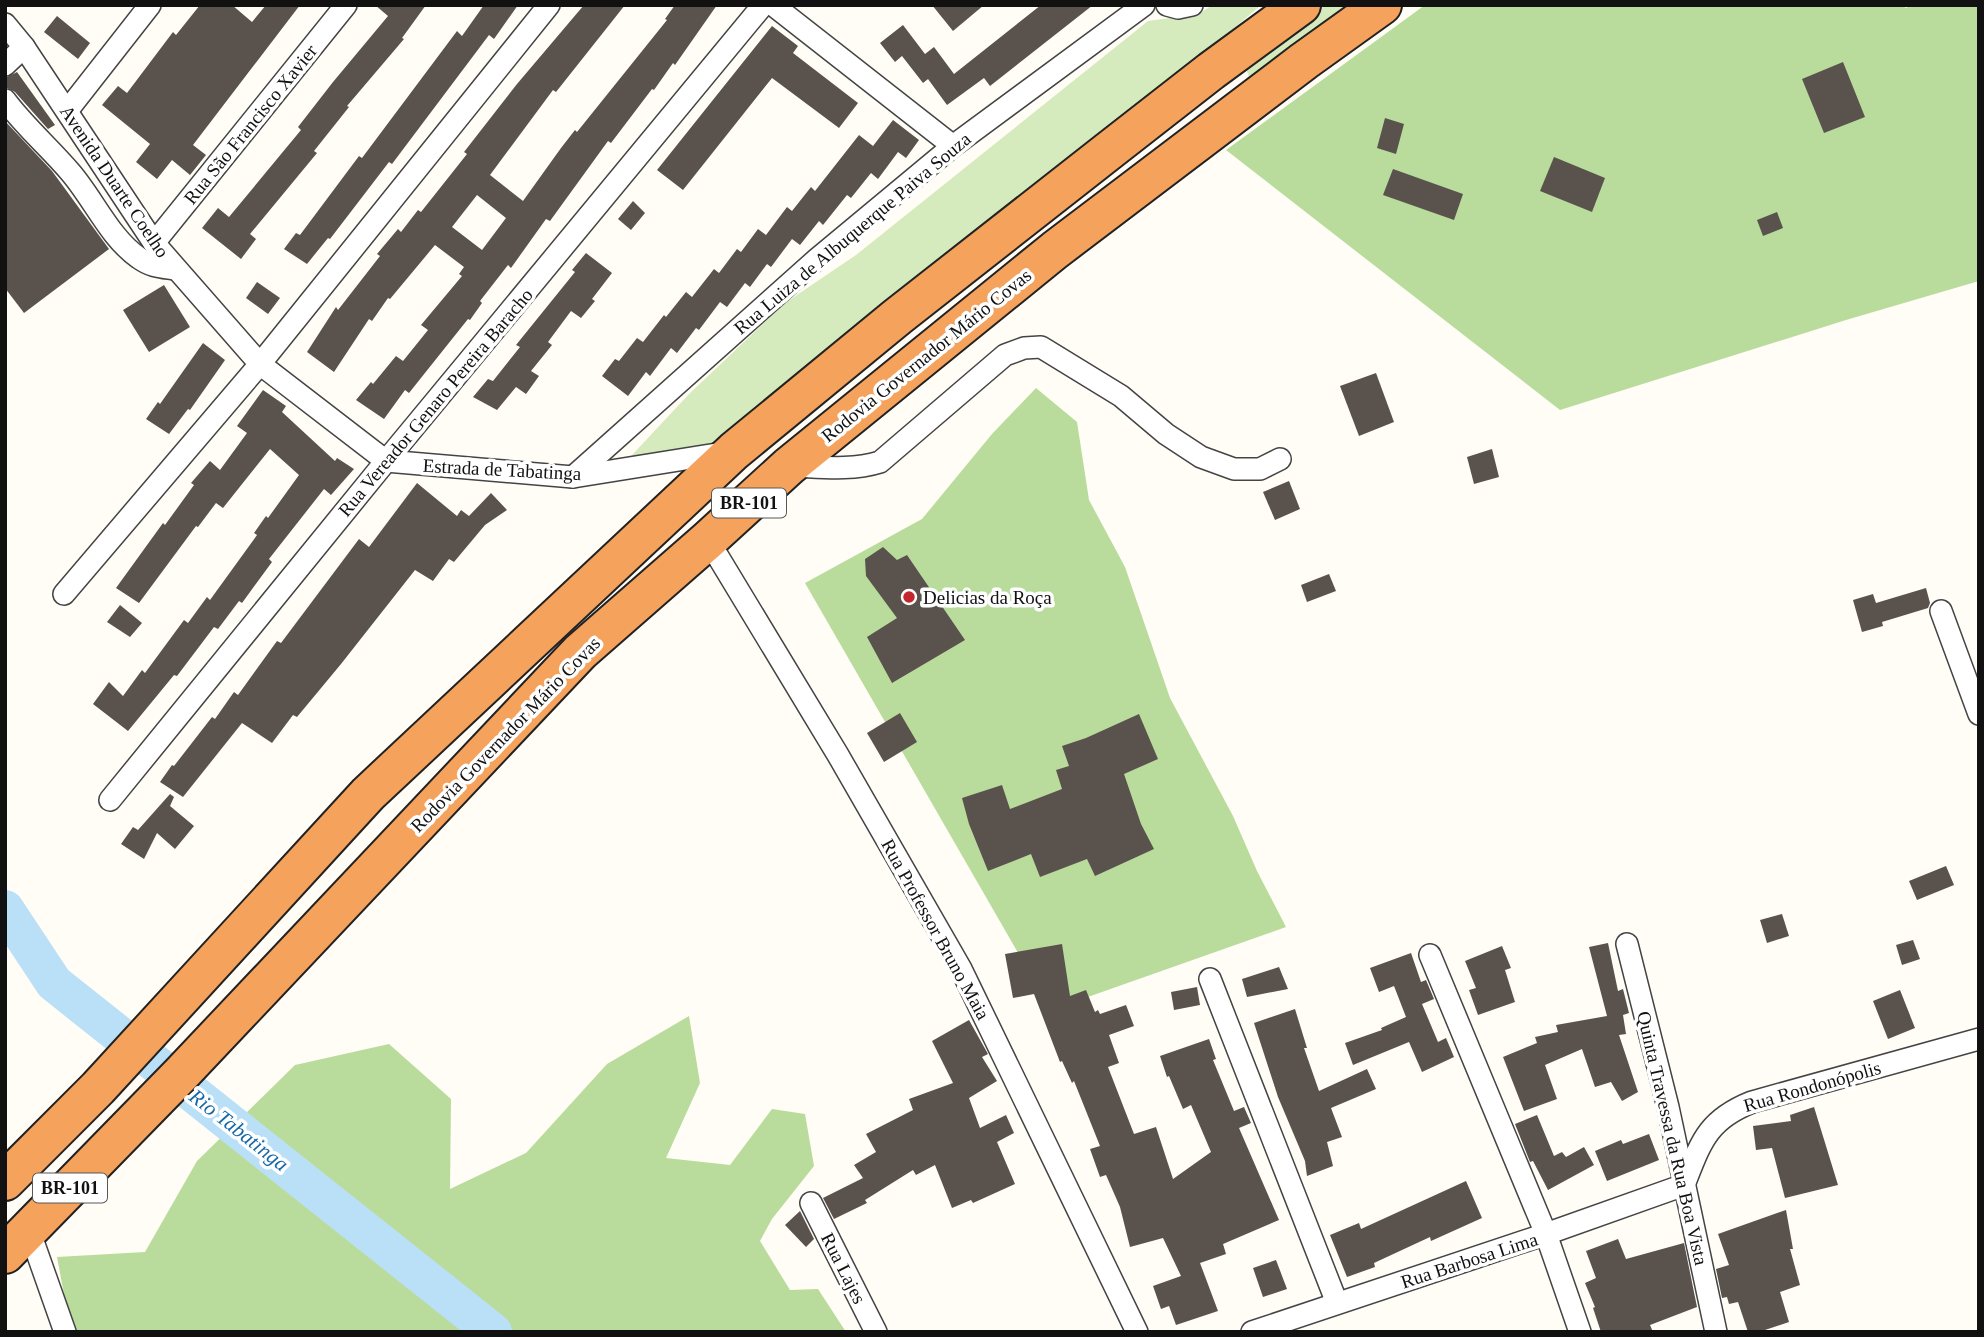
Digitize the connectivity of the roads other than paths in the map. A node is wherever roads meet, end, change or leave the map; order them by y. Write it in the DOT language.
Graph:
graph roads {
  1 [pos="15,5"];
  2 [pos="150,5"];
  3 [pos="346,5"];
  4 [pos="549,5"];
  5 [pos="763,5"];
  6 [pos="773,5"];
  7 [pos="1144,5"];
  8 [pos="1167,5"];
  9 [pos="1192,5"];
  10 [pos="1301,5"];
  11 [pos="1382,5"];
  12 [pos="5,16"];
  13 [pos="5,24"];
  14 [pos="24,47"];
  15 [pos="5,65"];
  16 [pos="5,100"];
  17 [pos="67,111"];
  18 [pos="953,146"];
  19 [pos="154,243"];
  20 [pos="176,269"];
  21 [pos="261,363"];
  22 [pos="734,451"];
  23 [pos="1280,459"];
  24 [pos="386,461"];
  25 [pos="789,466"];
  26 [pos="573,477"];
  27 [pos="708,540"];
  28 [pos="64,594"];
  29 [pos="1941,611"];
  30 [pos="1979,714"];
  31 [pos="110,800"];
  32 [pos="1628,944"];
  33 [pos="1430,955"];
  34 [pos="1210,979"];
  35 [pos="1979,1039"];
  36 [pos="5,1181"];
  37 [pos="1685,1185"];
  38 [pos="811,1203"];
  39 [pos="1546,1234"];
  40 [pos="17,1242"];
  41 [pos="1336,1303"];
  42 [pos="65,1332"];
  43 [pos="876,1332"];
  44 [pos="1137,1332"];
  45 [pos="1252,1332"];
  46 [pos="1580,1332"];
  47 [pos="1717,1332"];
  1 -- 12 [label="street"];
  2 -- 17 [label="street"];
  3 -- 19 [label="street, Rua São Francisco Xavier"];
  4 -- 21 [label="street"];
  5 -- 24 [label="street, Rua Vereador Genaro Pereira Baracho"];
  6 -- 18 [label="street"];
  7 -- 18 [label="street, Rua Luiza de Albuquerque Paiva Souza"];
  8 -- 9 [label="street"];
  10 -- 22 [label="highway, BR-101"];
  11 -- 25 [label="highway, Rodovia Governador Mário Covas / BR-101"];
  13 -- 14 [label="street, Avenida Duarte Coelho"];
  14 -- 15 [label="street"];
  14 -- 17 [label="street, Avenida Duarte Coelho"];
  16 -- 20 [label="street"];
  17 -- 19 [label="street, Avenida Duarte Coelho"];
  18 -- 26 [label="street, Rua Luiza de Albuquerque Paiva Souza"];
  19 -- 20 [label="street, Avenida Duarte Coelho"];
  20 -- 21 [label="street, Avenida Duarte Coelho"];
  21 -- 24 [label="street"];
  21 -- 28 [label="street"];
  22 -- 26 [label="street, Estrada de Tabatinga"];
  22 -- 36 [label="highway, BR-101"];
  23 -- 25 [label="street"];
  24 -- 26 [label="street, Estrada de Tabatinga"];
  24 -- 31 [label="street, Rua Vereador Genaro Pereira Baracho"];
  25 -- 27 [label="highway, Rodovia Governador Mário Covas / BR-101"];
  27 -- 40 [label="highway, Rodovia Governador Mário Covas / BR-101"];
  27 -- 44 [label="street, Rua Professor Bruno Maia"];
  29 -- 30 [label="street"];
  32 -- 37 [label="street, Quinta Travessa da Rua Boa Vista"];
  33 -- 39 [label="street"];
  34 -- 41 [label="street"];
  35 -- 37 [label="street, Rua Rondonópolis"];
  37 -- 39 [label="street, Rua Barbosa Lima"];
  37 -- 47 [label="street, Quinta Travessa da Rua Boa Vista"];
  38 -- 43 [label="street, Rua Lajes"];
  39 -- 41 [label="street, Rua Barbosa Lima"];
  39 -- 46 [label="street"];
  40 -- 42 [label="street"];
  41 -- 45 [label="street, Rua Barbosa Lima"];
}
